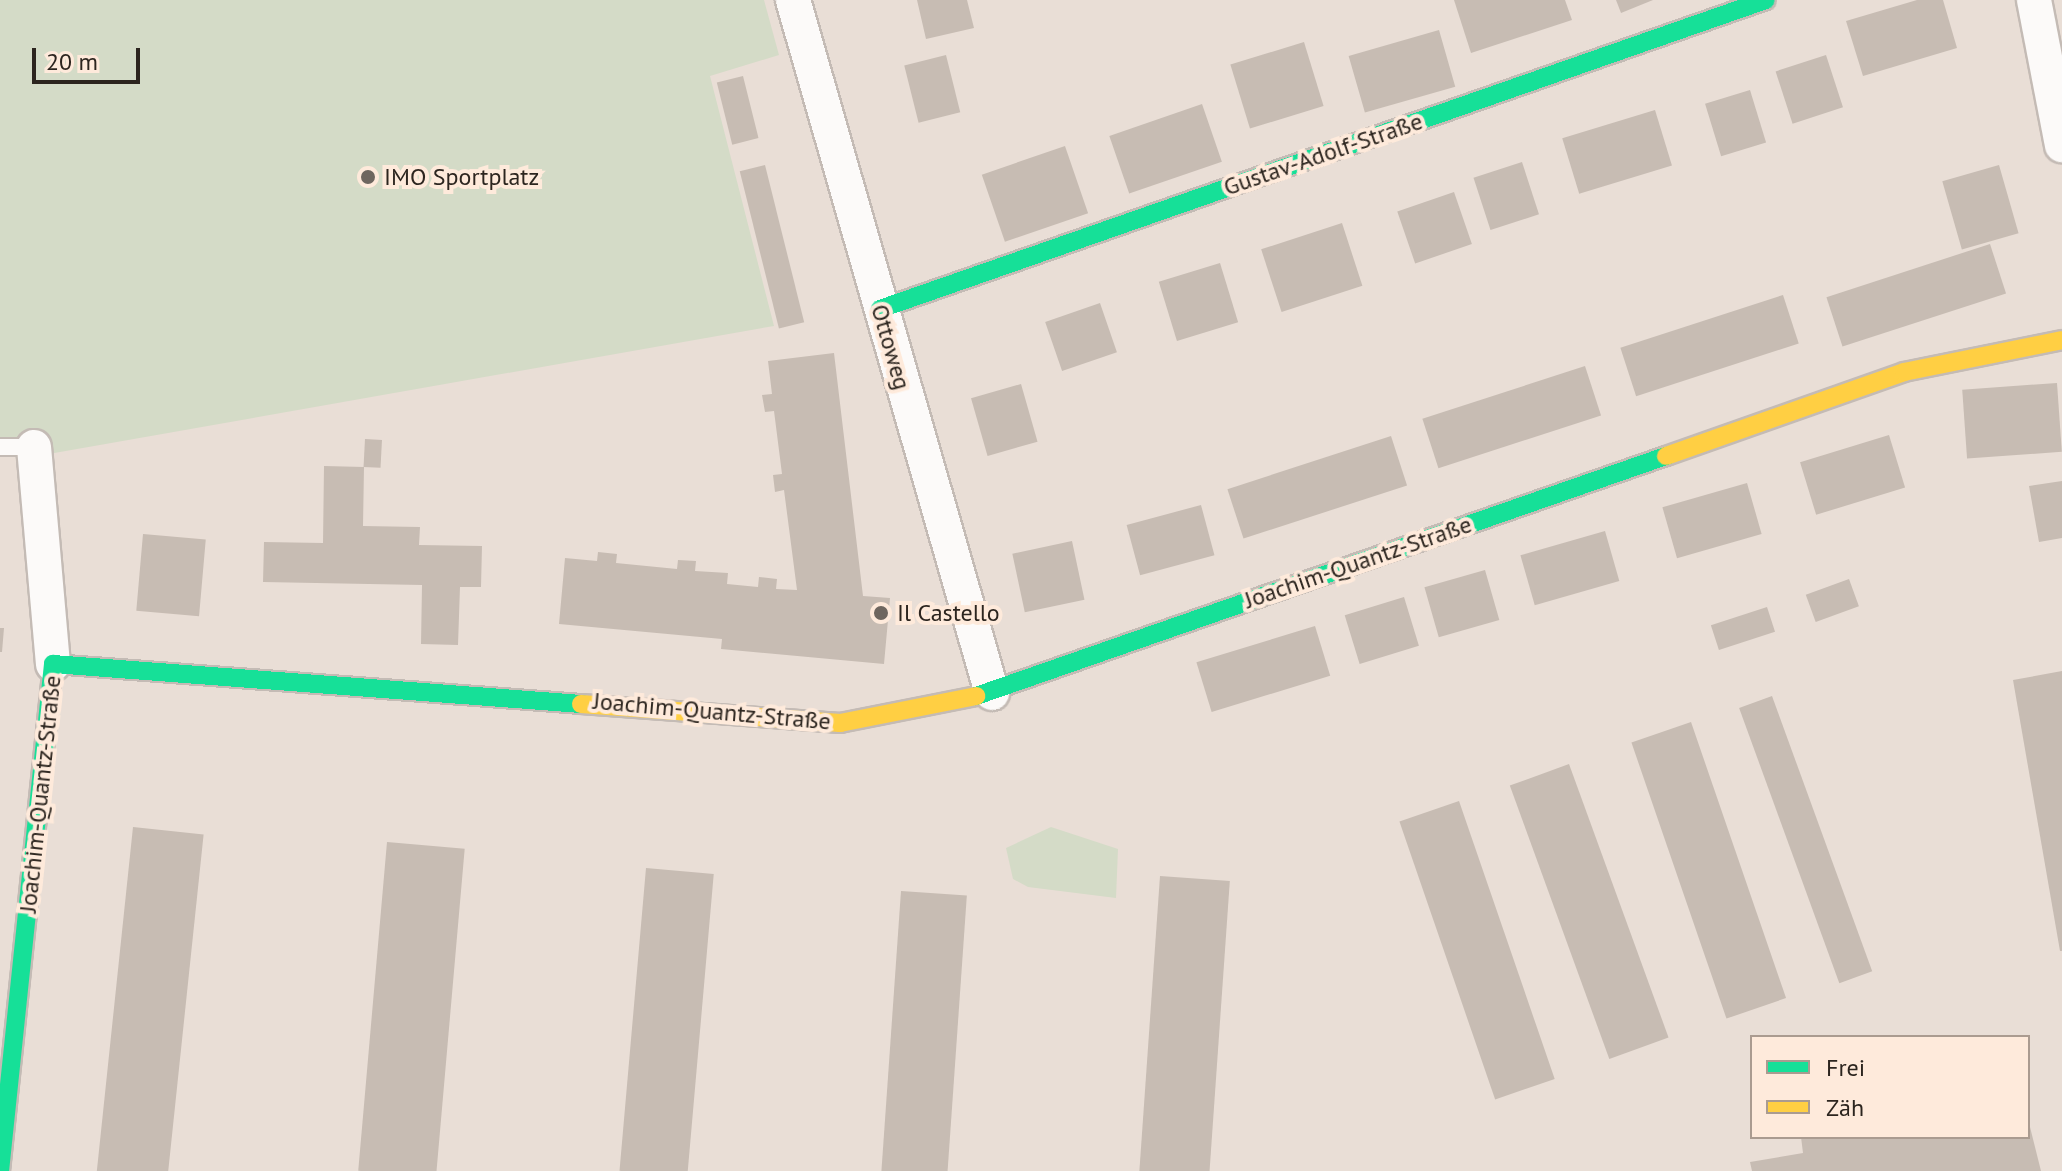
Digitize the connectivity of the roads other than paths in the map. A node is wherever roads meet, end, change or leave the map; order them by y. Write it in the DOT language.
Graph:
graph roads {
  1 [pos="793,0"];
  2 [pos="1766,0"];
  3 [pos="2034,0"];
  4 [pos="2062,145"];
  5 [pos="880,309"];
  6 [pos="2062,340"];
  7 [pos="0,447"];
  8 [pos="34,447"];
  9 [pos="53,664"];
  10 [pos="992,693"];
  11 [pos="0,1171"];
  1 -- 5 [label="street, Ottoweg"];
  2 -- 5 [label="street, Gustav-Adolf-Straße"];
  3 -- 4 [label="street"];
  5 -- 10 [label="street, Ottoweg"];
  6 -- 10 [label="street, Joachim-Quantz-Straße"];
  7 -- 8 [label="lane"];
  8 -- 9 [label="street"];
  9 -- 10 [label="street, Joachim-Quantz-Straße"];
  9 -- 11 [label="street, Joachim-Quantz-Straße"];
}
